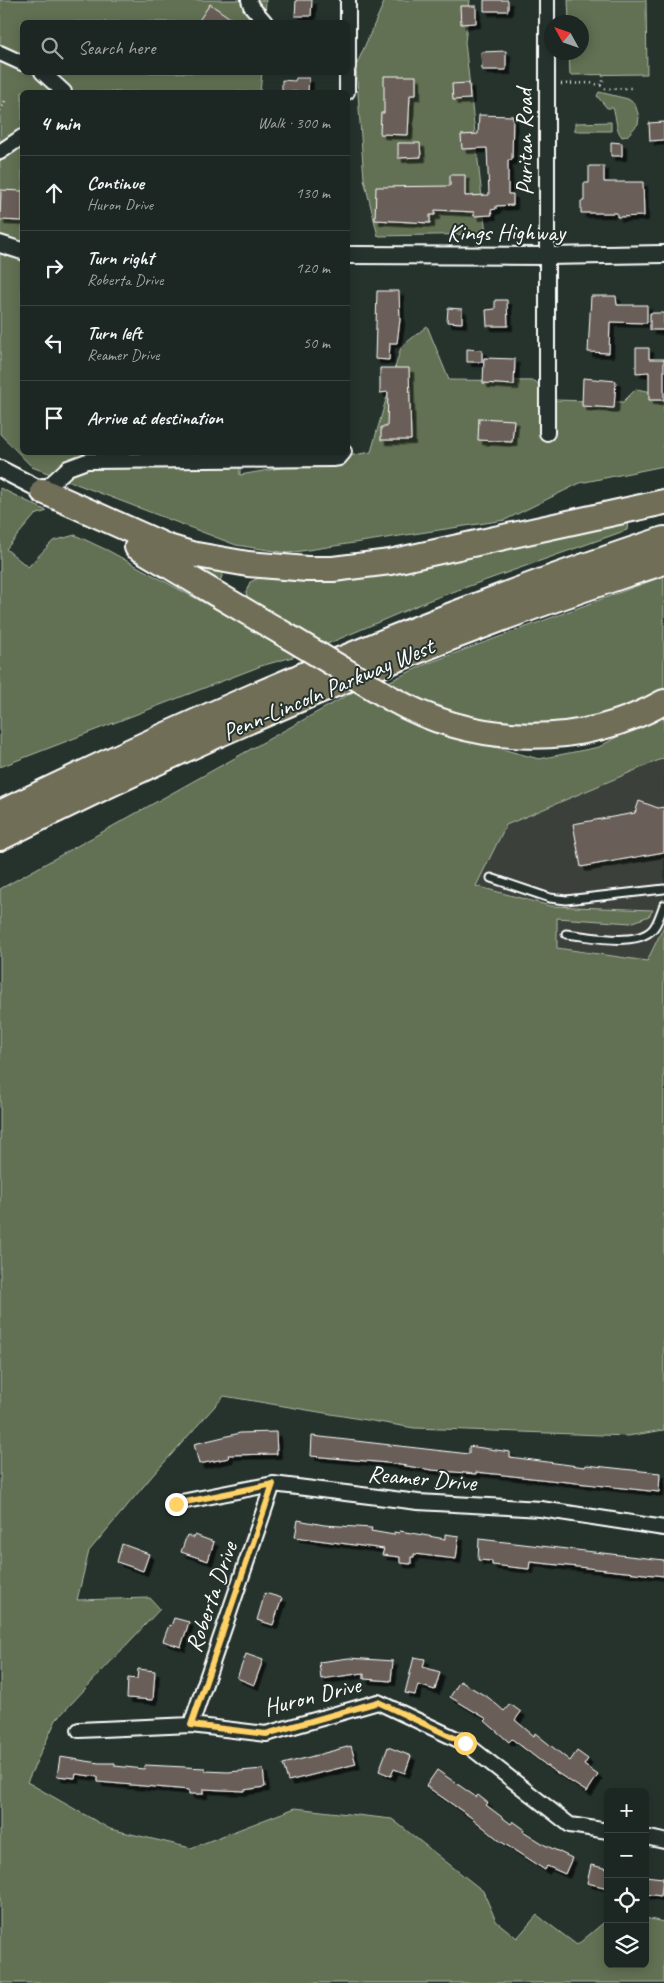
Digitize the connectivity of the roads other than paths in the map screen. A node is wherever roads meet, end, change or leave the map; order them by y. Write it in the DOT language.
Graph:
graph roads {
  1 [pos="249,0"];
  2 [pos="348,0"];
  3 [pos="547,0"];
  4 [pos="263,20"];
  5 [pos="348,20"];
  6 [pos="0,53"];
  7 [pos="20,62"];
  8 [pos="45,75"];
  9 [pos="348,75"];
  10 [pos="62,90"];
  11 [pos="347,90"];
  12 [pos="20,139"];
  13 [pos="0,152"];
  14 [pos="0,244"];
  15 [pos="20,249"];
  16 [pos="664,254"];
  17 [pos="350,255"];
  18 [pos="546,256"];
  19 [pos="547,433"];
  20 [pos="342,455"];
  21 [pos="0,469"];
  22 [pos="43,491"];
  23 [pos="664,502"];
  24 [pos="664,539"];
  25 [pos="664,562"];
  26 [pos="248,564"];
  27 [pos="233,604"];
  28 [pos="664,702"];
  29 [pos="147,743"];
  30 [pos="0,800"];
  31 [pos="0,813"];
  32 [pos="0,838"];
  33 [pos="491,878"];
  34 [pos="664,889"];
  35 [pos="664,905"];
  36 [pos="566,934"];
  37 [pos="273,1484"];
  38 [pos="176,1504"];
  39 [pos="664,1528"];
  40 [pos="191,1725"];
  41 [pos="79,1730"];
  42 [pos="604,1830"];
  43 [pos="649,1838"];
  44 [pos="664,1840"];
  1 -- 4 [label="street"];
  2 -- 5 [label="street"];
  3 -- 18 [label="street, Puritan Road"];
  6 -- 7 [label="street"];
  8 -- 10 [label="street"];
  9 -- 11 [label="street"];
  12 -- 13 [label="street"];
  14 -- 15 [label="street"];
  16 -- 18 [label="street, Kings Highway"];
  17 -- 18 [label="street, Kings Highway"];
  18 -- 19 [label="street, Puritan Road"];
  20 -- 22 [label="street"];
  21 -- 22 [label="street"];
  22 -- 26 [label="highway"];
  22 -- 27 [label="highway"];
  23 -- 26 [label="highway"];
  24 -- 29 [label="highway, Penn-Lincoln Parkway West"];
  25 -- 32 [label="highway, Penn-Lincoln Parkway West"];
  26 -- 27 [label="highway"];
  27 -- 28 [label="highway, bridge"];
  29 -- 30 [label="highway"];
  29 -- 31 [label="highway, Penn-Lincoln Parkway West"];
  33 -- 34 [label="lane"];
  35 -- 36 [label="lane"];
  37 -- 38 [label="street, Reamer Drive"];
  37 -- 39 [label="street, Reamer Drive"];
  37 -- 40 [label="street, Roberta Drive"];
  40 -- 41 [label="street, Huron Drive"];
  40 -- 42 [label="street, Huron Drive"];
  43 -- 44 [label="street"];
}
